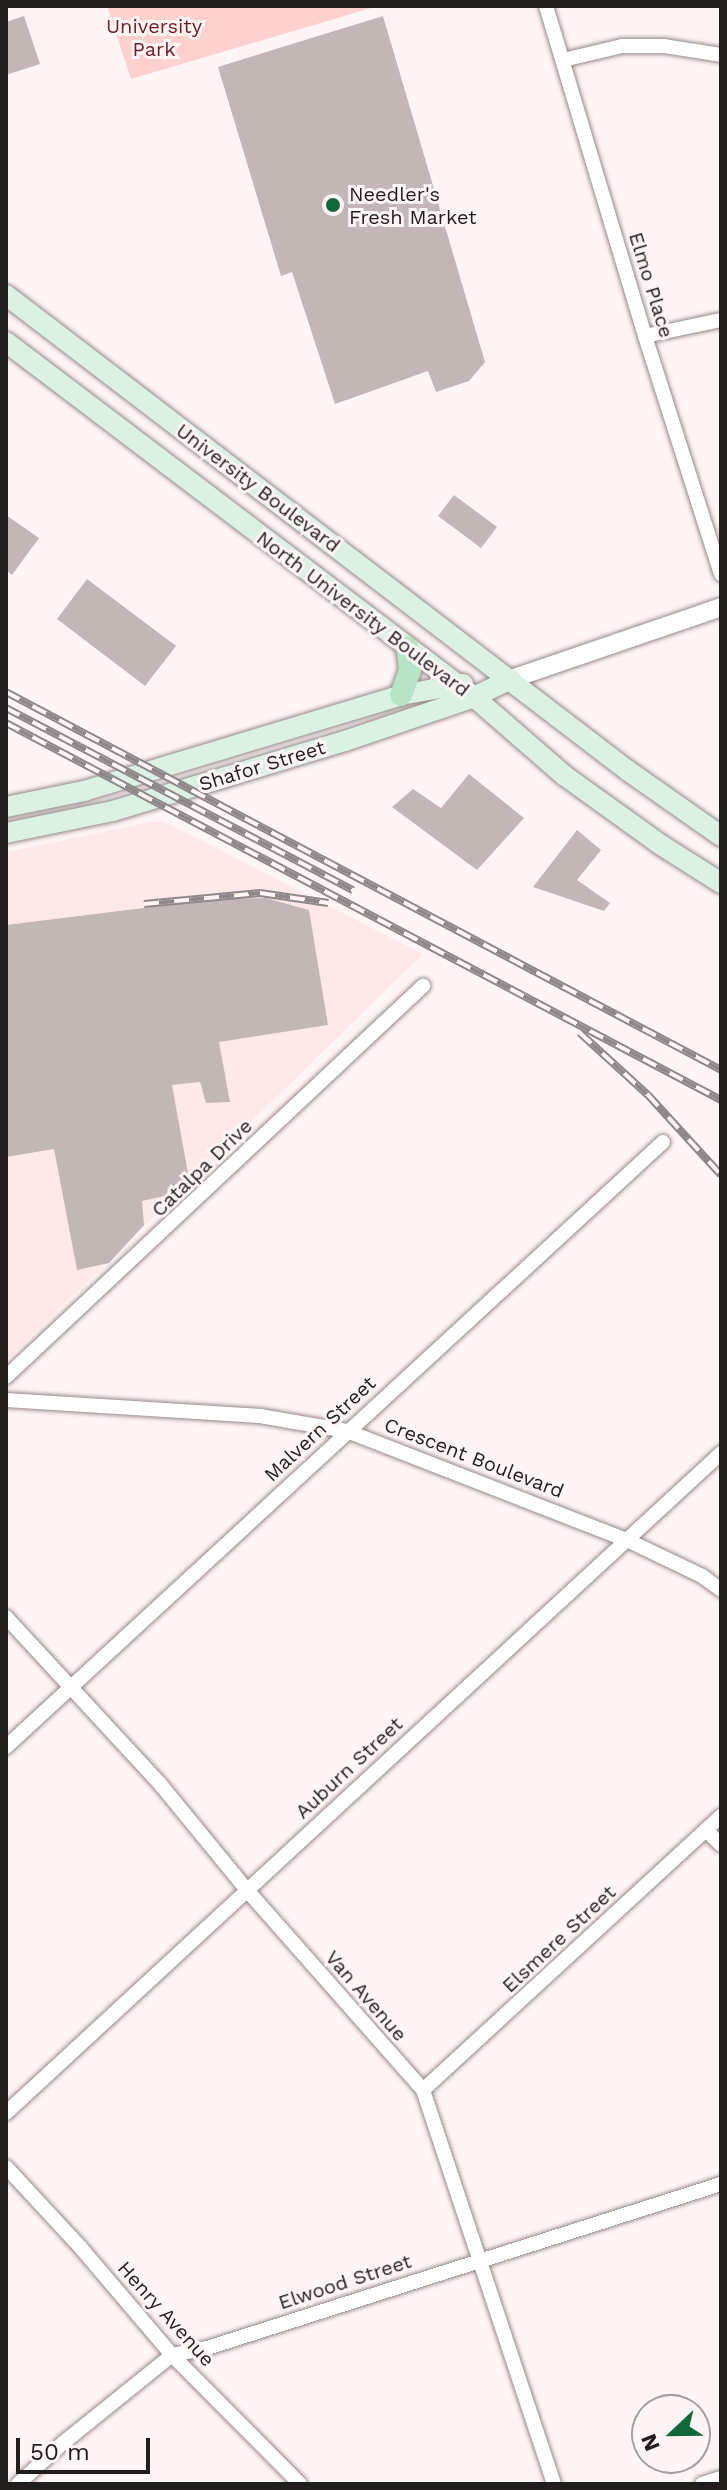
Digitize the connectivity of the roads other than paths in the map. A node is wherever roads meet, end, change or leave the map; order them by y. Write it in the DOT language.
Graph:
graph roads {
  1 [pos="546,6"];
  2 [pos="721,55"];
  3 [pos="563,60"];
  4 [pos="6,295"];
  5 [pos="721,320"];
  6 [pos="645,336"];
  7 [pos="6,342"];
  8 [pos="721,574"];
  9 [pos="721,607"];
  10 [pos="407,647"];
  11 [pos="511,679"];
  12 [pos="466,691"];
  13 [pos="401,695"];
  14 [pos="6,807"];
  15 [pos="6,833"];
  16 [pos="721,836"];
  17 [pos="721,883"];
  18 [pos="423,986"];
  19 [pos="663,1142"];
  20 [pos="6,1377"];
  21 [pos="6,1400"];
  22 [pos="347,1431"];
  23 [pos="721,1453"];
  24 [pos="627,1540"];
  25 [pos="721,1590"];
  26 [pos="6,1617"];
  27 [pos="69,1687"];
  28 [pos="6,1747"];
  29 [pos="721,1816"];
  30 [pos="706,1830"];
  31 [pos="721,1845"];
  32 [pos="246,1889"];
  33 [pos="423,2090"];
  34 [pos="6,2113"];
  35 [pos="6,2167"];
  36 [pos="721,2184"];
  37 [pos="481,2260"];
  38 [pos="172,2355"];
  39 [pos="721,2478"];
  40 [pos="18,2484"];
  41 [pos="300,2484"];
  42 [pos="554,2484"];
  43 [pos="702,2484"];
  1 -- 3 [label="street, Elmo Place"];
  2 -- 3 [label="street"];
  3 -- 6 [label="street, Elmo Place"];
  4 -- 11 [label="main road, University Boulevard"];
  5 -- 6 [label="street"];
  6 -- 8 [label="street, Elmo Place"];
  7 -- 10 [label="main road, North University Boulevard"];
  9 -- 11 [label="street, Shafor Street"];
  10 -- 12 [label="main road, North University Boulevard"];
  10 -- 13 [label="main road"];
  11 -- 12 [label="main road, Shafor Street"];
  11 -- 16 [label="main road"];
  12 -- 13 [label="main road, Shafor Street"];
  12 -- 15 [label="main road, Shafor Street"];
  12 -- 17 [label="main road, North University Boulevard"];
  13 -- 14 [label="main road, Shafor Street"];
  18 -- 20 [label="street, Catalpa Drive"];
  19 -- 22 [label="street, Malvern Street"];
  21 -- 22 [label="street, Crescent Boulevard"];
  22 -- 24 [label="street, Crescent Boulevard"];
  22 -- 27 [label="street, Malvern Street"];
  23 -- 24 [label="street, Auburn Street"];
  24 -- 25 [label="street, Crescent Boulevard"];
  24 -- 32 [label="street, Auburn Street"];
  26 -- 27 [label="street, Van Avenue"];
  27 -- 28 [label="street, Malvern Street"];
  27 -- 32 [label="street, Van Avenue"];
  29 -- 30 [label="street, Elsmere Street"];
  30 -- 31 [label="street"];
  30 -- 33 [label="street, Elsmere Street"];
  32 -- 33 [label="street, Van Avenue"];
  32 -- 34 [label="street, Auburn Street"];
  33 -- 37 [label="street, Van Avenue"];
  35 -- 38 [label="street, Henry Avenue"];
  36 -- 37 [label="street, Elwood Street"];
  37 -- 38 [label="street, Elwood Street"];
  37 -- 42 [label="street, Van Avenue"];
  38 -- 40 [label="street, Elwood Street"];
  38 -- 41 [label="street, Henry Avenue"];
  39 -- 43 [label="street"];
}
